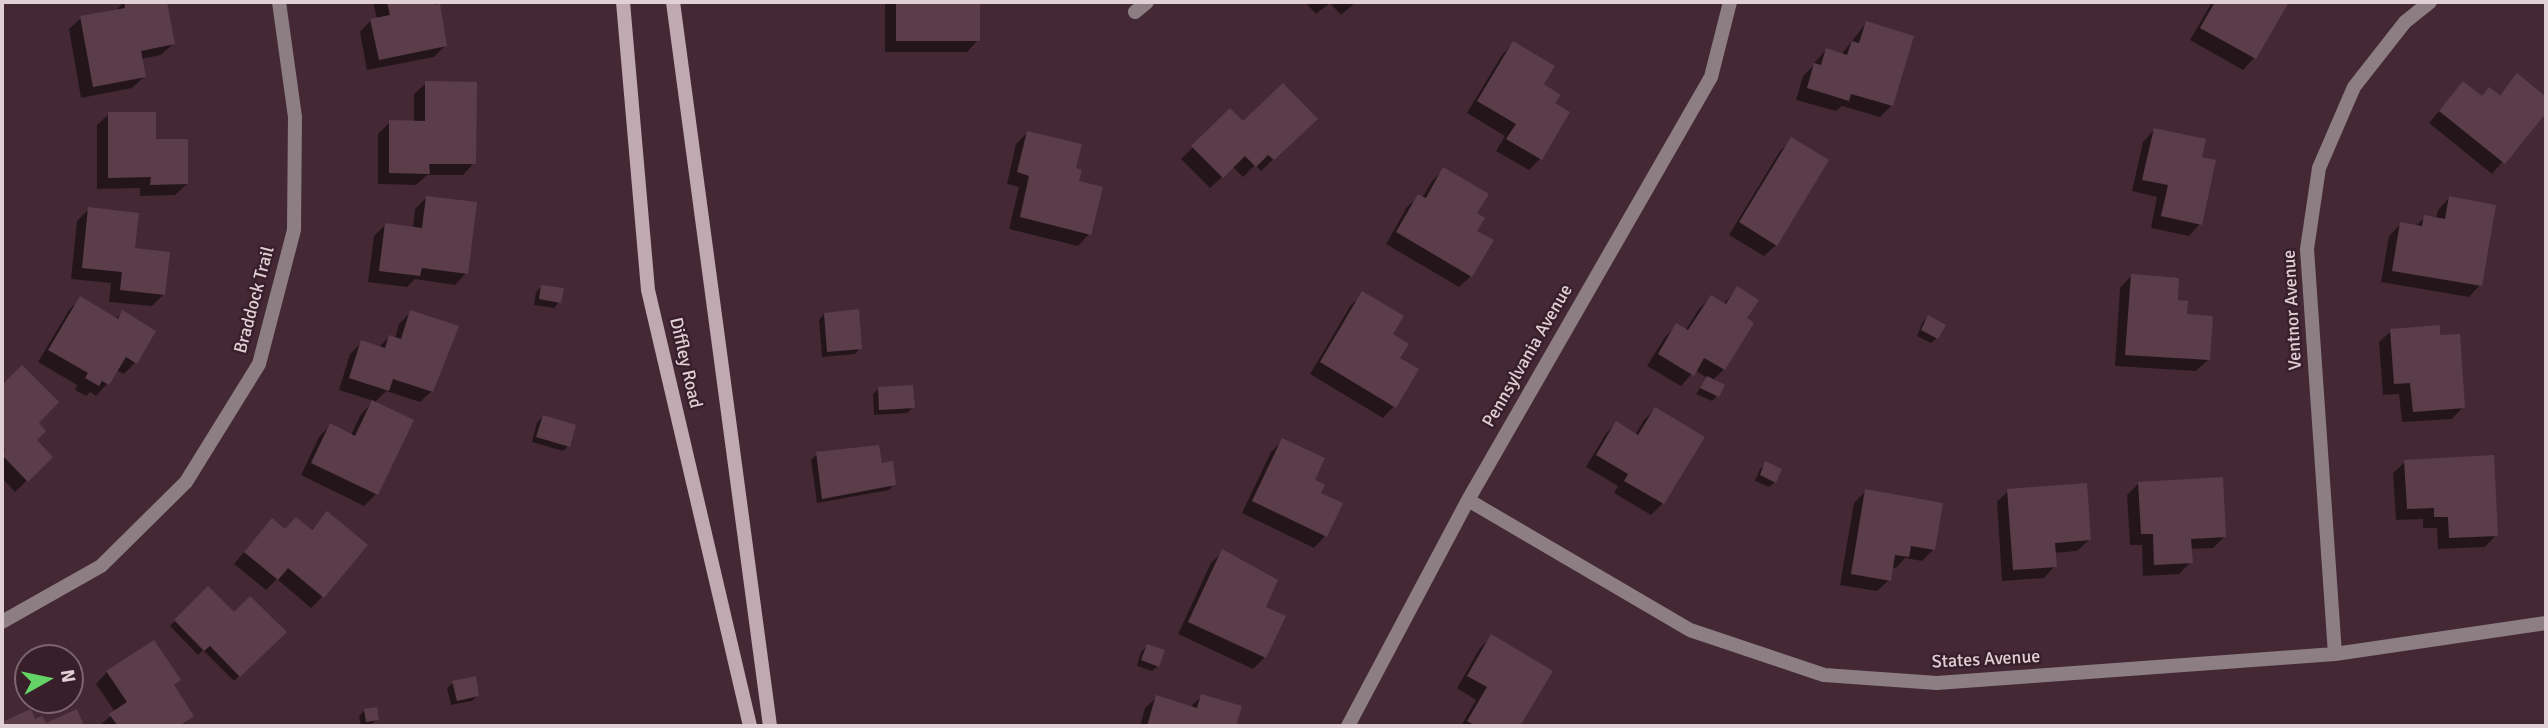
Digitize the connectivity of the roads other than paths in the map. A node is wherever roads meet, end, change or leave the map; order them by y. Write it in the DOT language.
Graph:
graph roads {
  1 [pos="279,2"];
  2 [pos="623,2"];
  3 [pos="673,2"];
  4 [pos="1147,2"];
  5 [pos="1730,2"];
  6 [pos="2430,2"];
  7 [pos="1135,12"];
  8 [pos="1468,500"];
  9 [pos="2,622"];
  10 [pos="2546,623"];
  11 [pos="2335,654"];
  12 [pos="750,726"];
  13 [pos="770,726"];
  14 [pos="1348,726"];
  1 -- 9 [label="street, Braddock Trail"];
  2 -- 12 [label="main road, Diffley Road"];
  3 -- 13 [label="main road, Diffley Road"];
  4 -- 7 [label="street"];
  5 -- 8 [label="street, Pennsylvania Avenue"];
  6 -- 11 [label="street, Ventnor Avenue"];
  8 -- 11 [label="street, States Avenue"];
  8 -- 14 [label="street, Pennsylvania Avenue"];
  10 -- 11 [label="street, States Avenue"];
}
